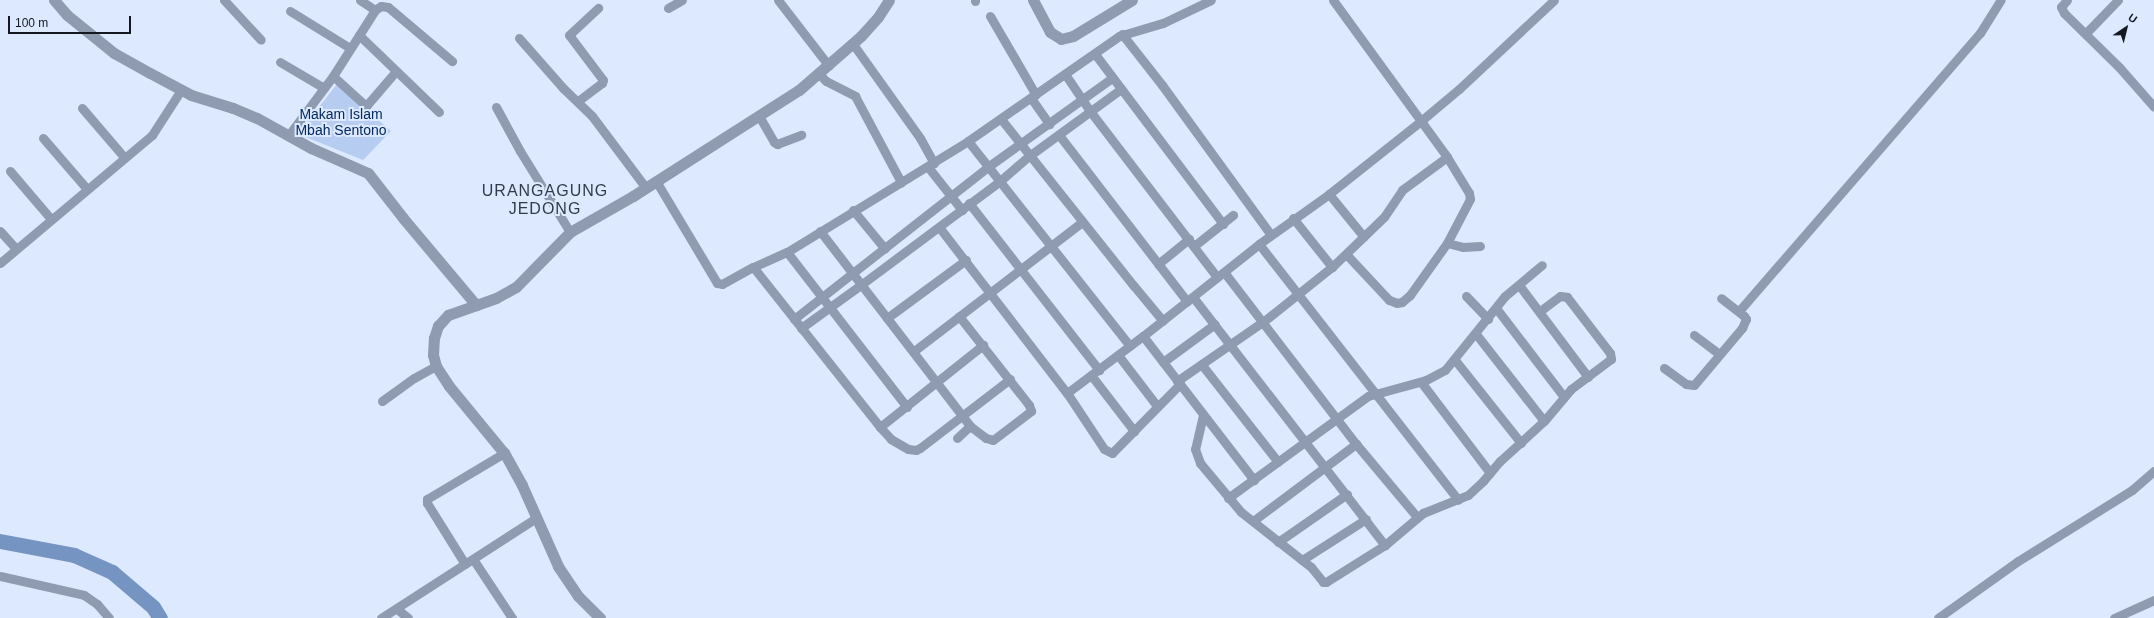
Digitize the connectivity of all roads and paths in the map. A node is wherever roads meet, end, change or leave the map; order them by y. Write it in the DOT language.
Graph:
graph roads {
  1 [pos="54,0"];
  2 [pos="224,0"];
  3 [pos="360,0"];
  4 [pos="682,0"];
  5 [pos="778,0"];
  6 [pos="889,0"];
  7 [pos="1033,0"];
  8 [pos="1132,0"];
  9 [pos="1211,0"];
  10 [pos="1554,0"];
  11 [pos="1561,0"];
  12 [pos="2001,0"];
  13 [pos="2067,0"];
  14 [pos="2118,0"];
  15 [pos="1336,1"];
  16 [pos="598,8"];
  17 [pos="668,8"];
  18 [pos="375,10"];
  19 [pos="290,11"];
  20 [pos="990,16"];
  21 [pos="2086,33"];
  22 [pos="1122,34"];
  23 [pos="359,35"];
  24 [pos="519,38"];
  25 [pos="261,40"];
  26 [pos="854,44"];
  27 [pos="350,48"];
  28 [pos="1095,54"];
  29 [pos="452,61"];
  30 [pos="280,62"];
  31 [pos="829,66"];
  32 [pos="396,71"];
  33 [pos="819,74"];
  34 [pos="1065,74"];
  35 [pos="333,76"];
  36 [pos="1112,78"];
  37 [pos="324,88"];
  38 [pos="1459,88"];
  39 [pos="1121,89"];
  40 [pos="181,90"];
  41 [pos="1033,96"];
  42 [pos="1082,99"];
  43 [pos="578,101"];
  44 [pos="2154,107"];
  45 [pos="82,108"];
  46 [pos="496,108"];
  47 [pos="1090,111"];
  48 [pos="439,112"];
  49 [pos="759,116"];
  50 [pos="1001,119"];
  51 [pos="1422,120"];
  52 [pos="1049,124"];
  53 [pos="801,135"];
  54 [pos="1059,135"];
  55 [pos="288,136"];
  56 [pos="43,138"];
  57 [pos="968,141"];
  58 [pos="1020,144"];
  59 [pos="1029,156"];
  60 [pos="124,157"];
  61 [pos="1447,157"];
  62 [pos="931,165"];
  63 [pos="988,166"];
  64 [pos="10,170"];
  65 [pos="1000,181"];
  66 [pos="656,182"];
  67 [pos="901,182"];
  68 [pos="646,188"];
  69 [pos="87,189"];
  70 [pos="1329,194"];
  71 [pos="950,196"];
  72 [pos="969,203"];
  73 [pos="853,210"];
  74 [pos="962,210"];
  75 [pos="1233,215"];
  76 [pos="1293,218"];
  77 [pos="51,220"];
  78 [pos="1082,222"];
  79 [pos="1223,224"];
  80 [pos="939,226"];
  81 [pos="820,230"];
  82 [pos="0,231"];
  83 [pos="570,232"];
  84 [pos="1271,235"];
  85 [pos="1364,237"];
  86 [pos="1191,243"];
  87 [pos="1447,243"];
  88 [pos="1259,244"];
  89 [pos="1052,246"];
  90 [pos="1480,246"];
  91 [pos="16,249"];
  92 [pos="885,249"];
  93 [pos="787,252"];
  94 [pos="1346,254"];
  95 [pos="966,260"];
  96 [pos="0,263"];
  97 [pos="1158,264"];
  98 [pos="1542,265"];
  99 [pos="1332,267"];
  100 [pos="747,270"];
  101 [pos="1020,270"];
  102 [pos="853,273"];
  103 [pos="1221,274"];
  104 [pos="862,284"];
  105 [pos="1519,285"];
  106 [pos="990,292"];
  107 [pos="1298,295"];
  108 [pos="1466,296"];
  109 [pos="822,297"];
  110 [pos="1722,298"];
  111 [pos="1190,299"];
  112 [pos="476,305"];
  113 [pos="830,307"];
  114 [pos="1496,308"];
  115 [pos="1739,311"];
  116 [pos="1539,312"];
  117 [pos="959,316"];
  118 [pos="887,318"];
  119 [pos="794,319"];
  120 [pos="1488,319"];
  121 [pos="1163,321"];
  122 [pos="1264,321"];
  123 [pos="1215,324"];
  124 [pos="801,328"];
  125 [pos="1476,334"];
  126 [pos="1694,335"];
  127 [pos="1143,336"];
  128 [pos="983,345"];
  129 [pos="1230,345"];
  130 [pos="1130,346"];
  131 [pos="914,351"];
  132 [pos="1719,354"];
  133 [pos="1118,355"];
  134 [pos="1455,360"];
  135 [pos="1163,362"];
  136 [pos="1202,365"];
  137 [pos="436,366"];
  138 [pos="1664,368"];
  139 [pos="1095,373"];
  140 [pos="1588,377"];
  141 [pos="1010,379"];
  142 [pos="1178,382"];
  143 [pos="1421,382"];
  144 [pos="938,383"];
  145 [pos="1067,393"];
  146 [pos="1374,393"];
  147 [pos="1564,397"];
  148 [pos="382,401"];
  149 [pos="908,406"];
  150 [pos="1157,406"];
  151 [pos="1203,415"];
  152 [pos="963,416"];
  153 [pos="1336,419"];
  154 [pos="1544,421"];
  155 [pos="970,426"];
  156 [pos="880,427"];
  157 [pos="1134,431"];
  158 [pos="957,438"];
  159 [pos="1306,441"];
  160 [pos="1521,443"];
  161 [pos="1356,444"];
  162 [pos="504,453"];
  163 [pos="1278,462"];
  164 [pos="1325,467"];
  165 [pos="2154,471"];
  166 [pos="1490,473"];
  167 [pos="1254,480"];
  168 [pos="1347,494"];
  169 [pos="1228,498"];
  170 [pos="1458,500"];
  171 [pos="1417,517"];
  172 [pos="536,518"];
  173 [pos="1366,518"];
  174 [pos="1253,521"];
  175 [pos="1278,542"];
  176 [pos="1385,545"];
  177 [pos="473,559"];
  178 [pos="1302,560"];
  179 [pos="465,564"];
  180 [pos="0,576"];
  181 [pos="2154,600"];
  182 [pos="397,609"];
  183 [pos="109,618"];
  184 [pos="381,618"];
  185 [pos="408,618"];
  186 [pos="512,618"];
  187 [pos="600,618"];
  188 [pos="1938,618"];
  189 [pos="2114,618"];
  1 -- 40 [label="street"];
  2 -- 25 [label="street"];
  3 -- 18 [label="street"];
  4 -- 17 [label="street"];
  5 -- 31 [label="street"];
  6 -- 26 [label="street"];
  7 -- 8 [label="street"];
  9 -- 22 [label="street"];
  10 -- 38 [label="street"];
  11 -- 38 [label="street"];
  12 -- 115 [label="street"];
  13 -- 21 [label="street"];
  14 -- 21 [label="street"];
  15 -- 51 [label="street"];
  16 -- 43 [label="street"];
  18 -- 23 [label="street"];
  18 -- 29 [label="street"];
  19 -- 27 [label="street"];
  20 -- 41 [label="street"];
  21 -- 44 [label="street"];
  22 -- 28 [label="street"];
  22 -- 84 [label="street"];
  23 -- 27 [label="street"];
  23 -- 32 [label="street"];
  24 -- 43 [label="street"];
  26 -- 31 [label="street"];
  26 -- 62 [label="street"];
  27 -- 35 [label="street"];
  28 -- 34 [label="street"];
  28 -- 36 [label="street"];
  30 -- 37 [label="street"];
  31 -- 33 [label="street"];
  32 -- 35 [label="street"];
  32 -- 48 [label="street"];
  33 -- 49 [label="street"];
  33 -- 67 [label="street"];
  34 -- 41 [label="street"];
  34 -- 42 [label="street"];
  35 -- 37 [label="street"];
  36 -- 39 [label="street"];
  36 -- 42 [label="street"];
  37 -- 55 [label="street"];
  38 -- 51 [label="street"];
  39 -- 47 [label="street"];
  39 -- 79 [label="street"];
  40 -- 55 [label="street"];
  40 -- 60 [label="street"];
  41 -- 50 [label="street"];
  41 -- 52 [label="street"];
  42 -- 47 [label="street"];
  42 -- 52 [label="street"];
  43 -- 68 [label="street"];
  45 -- 60 [label="street"];
  46 -- 83 [label="street"];
  47 -- 54 [label="street"];
  47 -- 86 [label="street"];
  49 -- 53 [label="street"];
  49 -- 66 [label="street"];
  50 -- 57 [label="street"];
  50 -- 58 [label="street"];
  51 -- 61 [label="street"];
  51 -- 70 [label="street"];
  52 -- 58 [label="street"];
  54 -- 59 [label="street"];
  54 -- 97 [label="street"];
  55 -- 112 [label="street"];
  56 -- 69 [label="street"];
  57 -- 62 [label="street"];
  57 -- 63 [label="street"];
  58 -- 59 [label="street"];
  58 -- 63 [label="street"];
  59 -- 65 [label="street"];
  59 -- 78 [label="street"];
  60 -- 69 [label="street"];
  61 -- 85 [label="street"];
  61 -- 87 [label="street"];
  62 -- 67 [label="street"];
  62 -- 71 [label="street"];
  63 -- 65 [label="street"];
  63 -- 71 [label="street"];
  64 -- 77 [label="street"];
  65 -- 72 [label="street"];
  65 -- 89 [label="street"];
  66 -- 68 [label="street"];
  66 -- 100 [label="street"];
  67 -- 73 [label="street"];
  68 -- 83 [label="street"];
  69 -- 77 [label="street"];
  70 -- 76 [label="street"];
  70 -- 85 [label="street"];
  71 -- 74 [label="street"];
  71 -- 92 [label="street"];
  72 -- 74 [label="street"];
  72 -- 101 [label="street"];
  73 -- 81 [label="street"];
  73 -- 92 [label="street"];
  74 -- 80 [label="street"];
  75 -- 79 [label="street"];
  76 -- 84 [label="street"];
  76 -- 99 [label="street"];
  77 -- 91 [label="street"];
  78 -- 89 [label="street"];
  78 -- 121 [label="street"];
  79 -- 86 [label="street"];
  80 -- 95 [label="street"];
  80 -- 104 [label="street"];
  81 -- 93 [label="street"];
  81 -- 102 [label="street"];
  82 -- 91 [label="street"];
  83 -- 112 [label="street"];
  84 -- 88 [label="street"];
  85 -- 94 [label="street"];
  86 -- 97 [label="street"];
  86 -- 103 [label="street"];
  87 -- 90 [label="street"];
  87 -- 94 [label="street"];
  88 -- 103 [label="street"];
  88 -- 107 [label="street"];
  89 -- 101 [label="street"];
  89 -- 130 [label="street"];
  91 -- 96 [label="street"];
  92 -- 102 [label="street"];
  93 -- 100 [label="street"];
  93 -- 109 [label="street"];
  94 -- 99 [label="street"];
  95 -- 106 [label="street"];
  95 -- 118 [label="street"];
  97 -- 111 [label="street"];
  98 -- 105 [label="street"];
  99 -- 107 [label="street"];
  100 -- 119 [label="street"];
  101 -- 106 [label="street"];
  101 -- 139 [label="street"];
  102 -- 104 [label="street"];
  102 -- 109 [label="street"];
  103 -- 111 [label="street"];
  103 -- 122 [label="street"];
  104 -- 113 [label="street"];
  104 -- 118 [label="street"];
  105 -- 114 [label="street"];
  105 -- 116 [label="street"];
  106 -- 117 [label="street"];
  106 -- 145 [label="street"];
  107 -- 122 [label="street"];
  107 -- 146 [label="street"];
  108 -- 120 [label="street"];
  109 -- 113 [label="street"];
  109 -- 119 [label="street"];
  110 -- 115 [label="street"];
  111 -- 121 [label="street"];
  111 -- 123 [label="street"];
  112 -- 137 [label="street"];
  113 -- 124 [label="street"];
  113 -- 149 [label="street"];
  114 -- 120 [label="street"];
  114 -- 147 [label="street"];
  115 -- 132 [label="street"];
  116 -- 140 [label="street"];
  116 -- 140 [label="street"];
  117 -- 128 [label="street"];
  117 -- 131 [label="street"];
  118 -- 131 [label="street"];
  119 -- 124 [label="street"];
  120 -- 125 [label="street"];
  121 -- 127 [label="street"];
  122 -- 129 [label="street"];
  122 -- 153 [label="street"];
  123 -- 129 [label="street"];
  123 -- 135 [label="street"];
  124 -- 156 [label="street"];
  125 -- 134 [label="street"];
  125 -- 154 [label="street"];
  126 -- 132 [label="street"];
  127 -- 130 [label="street"];
  127 -- 135 [label="street"];
  128 -- 141 [label="street"];
  128 -- 144 [label="street"];
  129 -- 136 [label="street"];
  129 -- 159 [label="street"];
  130 -- 133 [label="street"];
  131 -- 144 [label="street"];
  132 -- 138 [label="street"];
  133 -- 139 [label="street"];
  133 -- 150 [label="street"];
  134 -- 143 [label="street"];
  134 -- 160 [label="street"];
  135 -- 142 [label="street"];
  136 -- 142 [label="street"];
  136 -- 163 [label="street"];
  137 -- 148 [label="street"];
  137 -- 162 [label="street"];
  139 -- 145 [label="street"];
  139 -- 157 [label="street"];
  140 -- 147 [label="street"];
  141 -- 152 [label="street"];
  141 -- 155 [label="street"];
  142 -- 150 [label="street"];
  142 -- 151 [label="street"];
  143 -- 146 [label="street"];
  143 -- 166 [label="street"];
  144 -- 149 [label="street"];
  144 -- 152 [label="street"];
  145 -- 157 [label="street"];
  146 -- 153 [label="street"];
  146 -- 170 [label="street"];
  147 -- 154 [label="street"];
  149 -- 156 [label="street"];
  150 -- 157 [label="street"];
  151 -- 167 [label="street"];
  151 -- 169 [label="street"];
  152 -- 155 [label="street"];
  152 -- 156 [label="street"];
  153 -- 159 [label="street"];
  153 -- 161 [label="street"];
  154 -- 160 [label="street"];
  155 -- 158 [label="street"];
  159 -- 163 [label="street"];
  159 -- 164 [label="street"];
  160 -- 166 [label="street"];
  161 -- 164 [label="street"];
  161 -- 171 [label="street"];
  162 -- 172 [label="street"];
  162 -- 179 [label="street"];
  163 -- 167 [label="street"];
  164 -- 168 [label="street"];
  164 -- 174 [label="street"];
  165 -- 188 [label="street"];
  166 -- 170 [label="street"];
  167 -- 169 [label="street"];
  168 -- 173 [label="street"];
  168 -- 175 [label="street"];
  169 -- 174 [label="street"];
  170 -- 171 [label="street"];
  171 -- 176 [label="street"];
  172 -- 177 [label="street"];
  172 -- 187 [label="street"];
  173 -- 176 [label="street"];
  173 -- 178 [label="street"];
  174 -- 175 [label="street"];
  175 -- 178 [label="street"];
  176 -- 178 [label="street"];
  177 -- 179 [label="street"];
  177 -- 186 [label="street"];
  179 -- 182 [label="street"];
  180 -- 183 [label="street"];
  181 -- 189 [label="street"];
  182 -- 184 [label="street"];
  182 -- 185 [label="street"];
}
